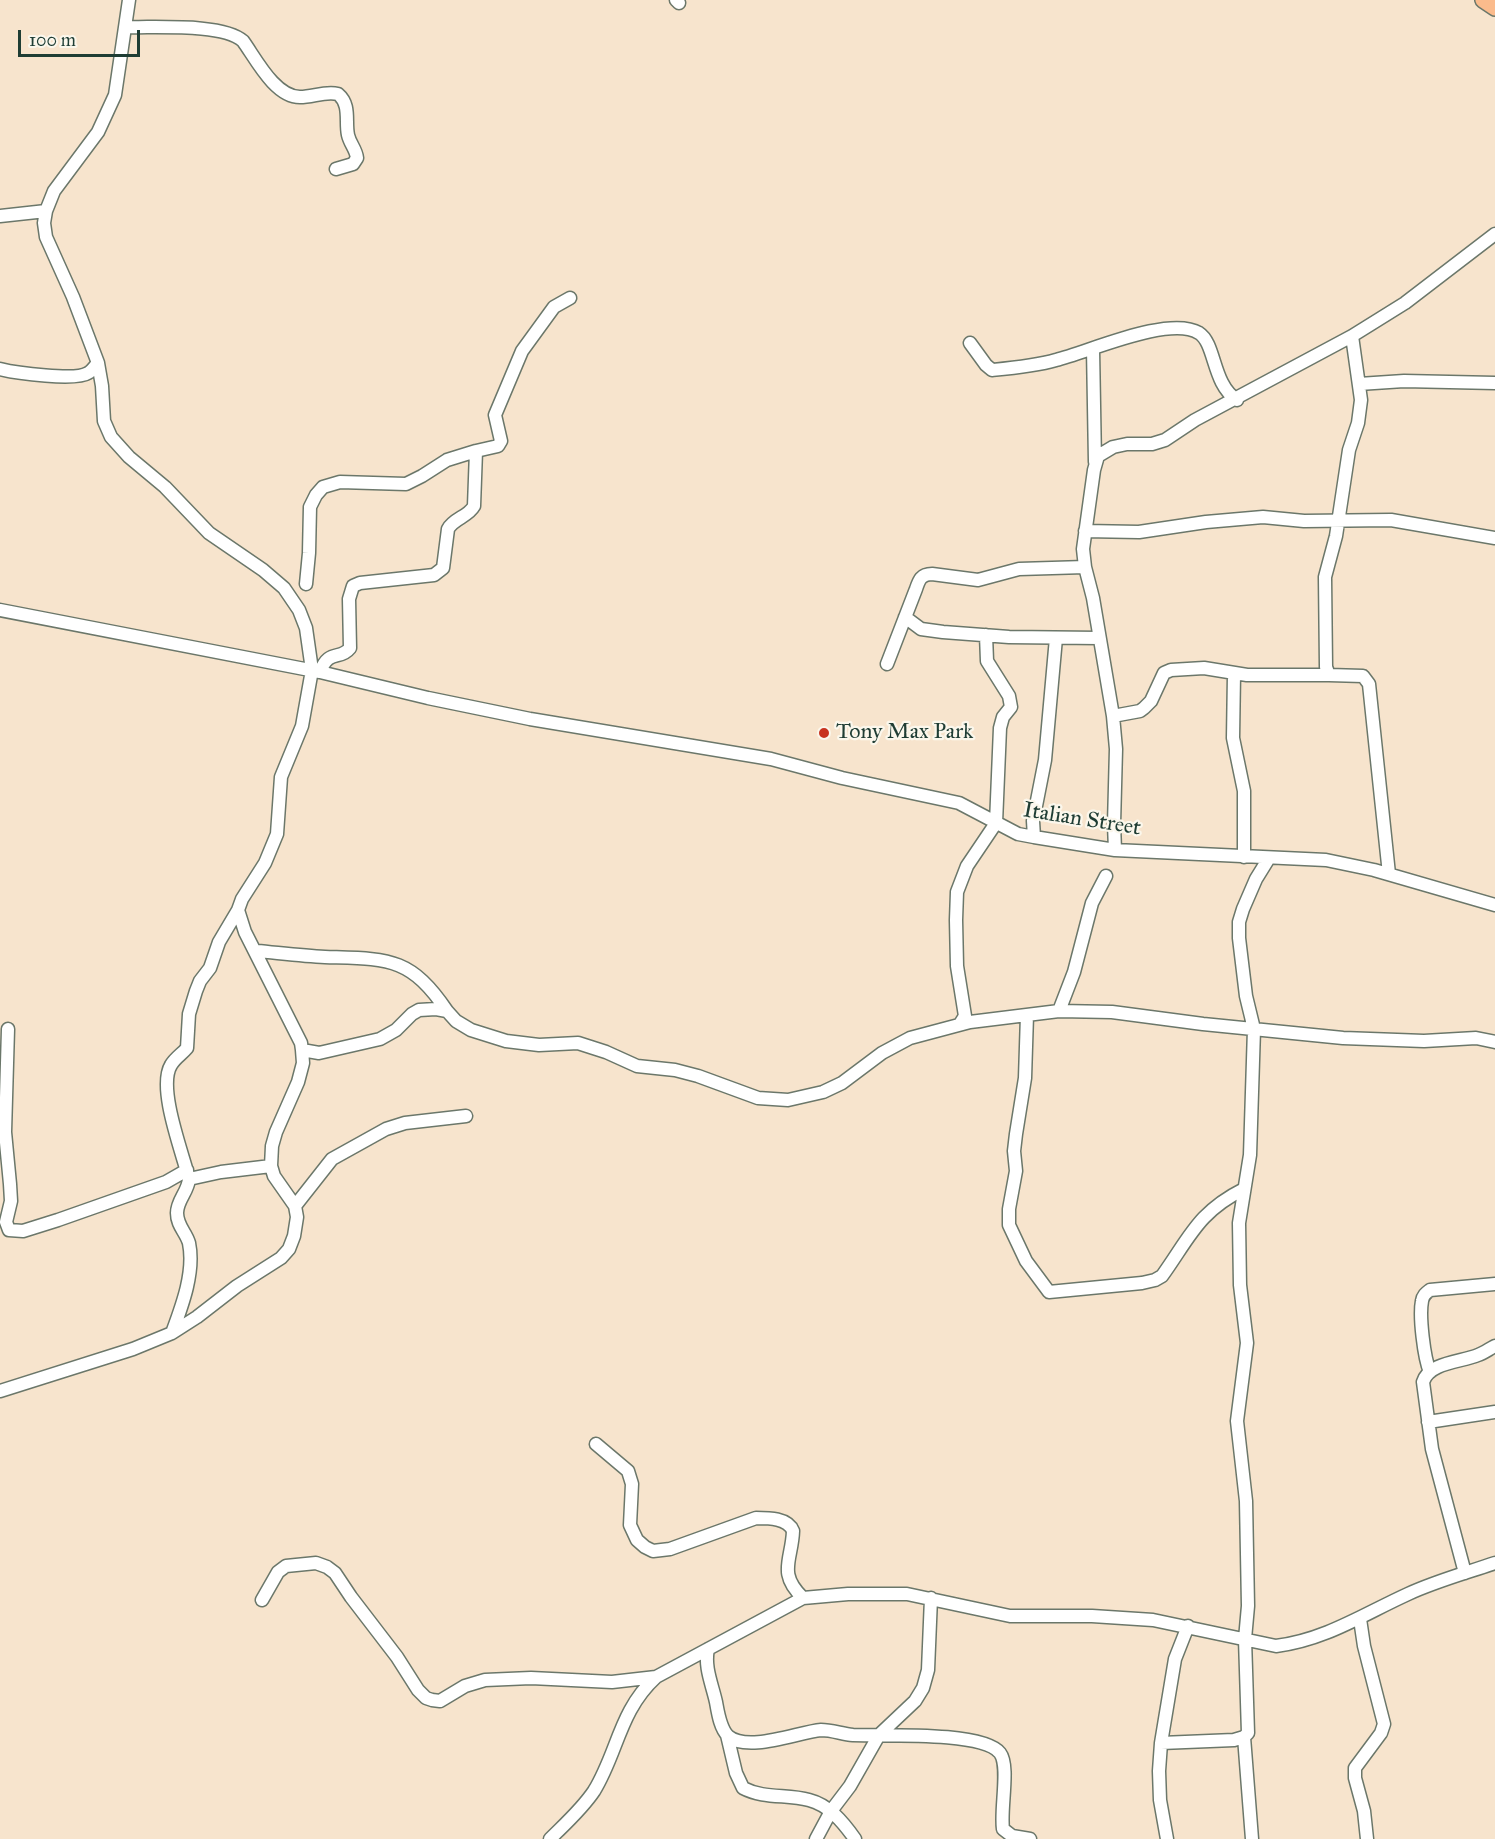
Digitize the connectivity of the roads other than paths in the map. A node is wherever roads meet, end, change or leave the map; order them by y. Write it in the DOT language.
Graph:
graph roads {
  1 [pos="129,0"];
  2 [pos="1484,0"];
  3 [pos="1495,8"];
  4 [pos="126,27"];
  5 [pos="336,169"];
  6 [pos="46,211"];
  7 [pos="0,216"];
  8 [pos="1495,234"];
  9 [pos="570,298"];
  10 [pos="1352,336"];
  11 [pos="970,343"];
  12 [pos="1093,349"];
  13 [pos="98,363"];
  14 [pos="0,369"];
  15 [pos="1495,383"];
  16 [pos="1359,384"];
  17 [pos="1237,400"];
  18 [pos="476,451"];
  19 [pos="1095,462"];
  20 [pos="1339,520"];
  21 [pos="1085,531"];
  22 [pos="1495,538"];
  23 [pos="1085,567"];
  24 [pos="306,584"];
  25 [pos="0,610"];
  26 [pos="905,617"];
  27 [pos="987,635"];
  28 [pos="1056,638"];
  29 [pos="1099,638"];
  30 [pos="887,664"];
  31 [pos="316,671"];
  32 [pos="1234,674"];
  33 [pos="1329,675"];
  34 [pos="1113,716"];
  35 [pos="996,823"];
  36 [pos="1034,837"];
  37 [pos="1115,850"];
  38 [pos="1244,857"];
  39 [pos="1269,858"];
  40 [pos="1389,874"];
  41 [pos="1106,876"];
  42 [pos="1495,905"];
  43 [pos="238,910"];
  44 [pos="256,951"];
  45 [pos="447,1011"];
  46 [pos="1059,1011"];
  47 [pos="1027,1015"];
  48 [pos="960,1024"];
  49 [pos="8,1029"];
  50 [pos="1254,1029"];
  51 [pos="1495,1042"];
  52 [pos="302,1050"];
  53 [pos="466,1116"];
  54 [pos="271,1166"];
  55 [pos="188,1175"];
  56 [pos="1244,1189"];
  57 [pos="295,1206"];
  58 [pos="1495,1284"];
  59 [pos="172,1333"];
  60 [pos="1495,1346"];
  61 [pos="1430,1372"];
  62 [pos="0,1391"];
  63 [pos="1495,1412"];
  64 [pos="1428,1422"];
  65 [pos="596,1444"];
  66 [pos="1495,1563"];
  67 [pos="1465,1573"];
  68 [pos="931,1598"];
  69 [pos="803,1599"];
  70 [pos="262,1600"];
  71 [pos="1360,1620"];
  72 [pos="1188,1626"];
  73 [pos="1245,1639"];
  74 [pos="708,1649"];
  75 [pos="656,1677"];
  76 [pos="727,1735"];
  77 [pos="879,1735"];
  78 [pos="1244,1737"];
  79 [pos="1161,1743"];
  80 [pos="831,1811"];
  81 [pos="550,1839"];
  82 [pos="816,1839"];
  83 [pos="855,1839"];
  84 [pos="1030,1839"];
  85 [pos="1167,1839"];
  86 [pos="1252,1839"];
  87 [pos="1366,1839"];
  1 -- 4 [label="street"];
  2 -- 3 [label="main road"];
  4 -- 5 [label="street"];
  4 -- 6 [label="street"];
  6 -- 7 [label="street"];
  6 -- 13 [label="street"];
  8 -- 10 [label="street"];
  9 -- 18 [label="street"];
  10 -- 16 [label="street"];
  10 -- 17 [label="street"];
  11 -- 12 [label="street"];
  12 -- 17 [label="street"];
  12 -- 19 [label="street"];
  13 -- 14 [label="street"];
  13 -- 31 [label="street"];
  15 -- 16 [label="street"];
  16 -- 20 [label="street"];
  17 -- 19 [label="street"];
  18 -- 24 [label="street"];
  18 -- 31 [label="street"];
  19 -- 21 [label="street"];
  20 -- 21 [label="street"];
  20 -- 22 [label="street"];
  20 -- 33 [label="street"];
  21 -- 23 [label="street"];
  23 -- 26 [label="street"];
  23 -- 29 [label="street"];
  25 -- 31 [label="street, Italian Street"];
  26 -- 27 [label="street"];
  26 -- 30 [label="street"];
  27 -- 28 [label="street"];
  27 -- 35 [label="street"];
  28 -- 29 [label="street"];
  28 -- 36 [label="street"];
  29 -- 34 [label="street"];
  31 -- 35 [label="street, Italian Street"];
  31 -- 43 [label="street"];
  32 -- 33 [label="street"];
  32 -- 34 [label="street"];
  32 -- 38 [label="street"];
  33 -- 40 [label="street"];
  34 -- 37 [label="street"];
  35 -- 36 [label="street, Italian Street"];
  35 -- 48 [label="street"];
  36 -- 37 [label="street, Italian Street"];
  37 -- 38 [label="street, Italian Street"];
  38 -- 39 [label="street, Italian Street"];
  39 -- 40 [label="street, Italian Street"];
  39 -- 50 [label="street"];
  40 -- 42 [label="street, Italian Street"];
  41 -- 46 [label="street"];
  43 -- 44 [label="street"];
  43 -- 55 [label="street"];
  44 -- 45 [label="street"];
  44 -- 52 [label="street"];
  45 -- 48 [label="street"];
  45 -- 52 [label="street"];
  46 -- 47 [label="street"];
  46 -- 50 [label="street"];
  47 -- 48 [label="street"];
  47 -- 56 [label="street"];
  49 -- 55 [label="street"];
  50 -- 51 [label="street"];
  50 -- 56 [label="street"];
  52 -- 54 [label="street"];
  53 -- 57 [label="street"];
  54 -- 55 [label="street"];
  54 -- 57 [label="street"];
  55 -- 59 [label="street"];
  56 -- 73 [label="street"];
  57 -- 59 [label="street"];
  58 -- 61 [label="street"];
  59 -- 62 [label="street"];
  60 -- 61 [label="street"];
  61 -- 64 [label="street"];
  63 -- 64 [label="street"];
  64 -- 67 [label="street"];
  65 -- 69 [label="street"];
  66 -- 67 [label="street"];
  67 -- 71 [label="street"];
  68 -- 69 [label="street"];
  68 -- 72 [label="street"];
  68 -- 77 [label="street"];
  69 -- 74 [label="street"];
  70 -- 75 [label="street"];
  71 -- 73 [label="street"];
  71 -- 87 [label="street"];
  72 -- 73 [label="street"];
  72 -- 79 [label="street"];
  73 -- 78 [label="street"];
  74 -- 75 [label="street"];
  74 -- 76 [label="street"];
  75 -- 81 [label="street"];
  76 -- 77 [label="street"];
  76 -- 80 [label="street"];
  77 -- 80 [label="street"];
  77 -- 84 [label="street"];
  78 -- 79 [label="street"];
  78 -- 86 [label="street"];
  79 -- 85 [label="street"];
  80 -- 82 [label="street"];
  80 -- 83 [label="street"];
}
